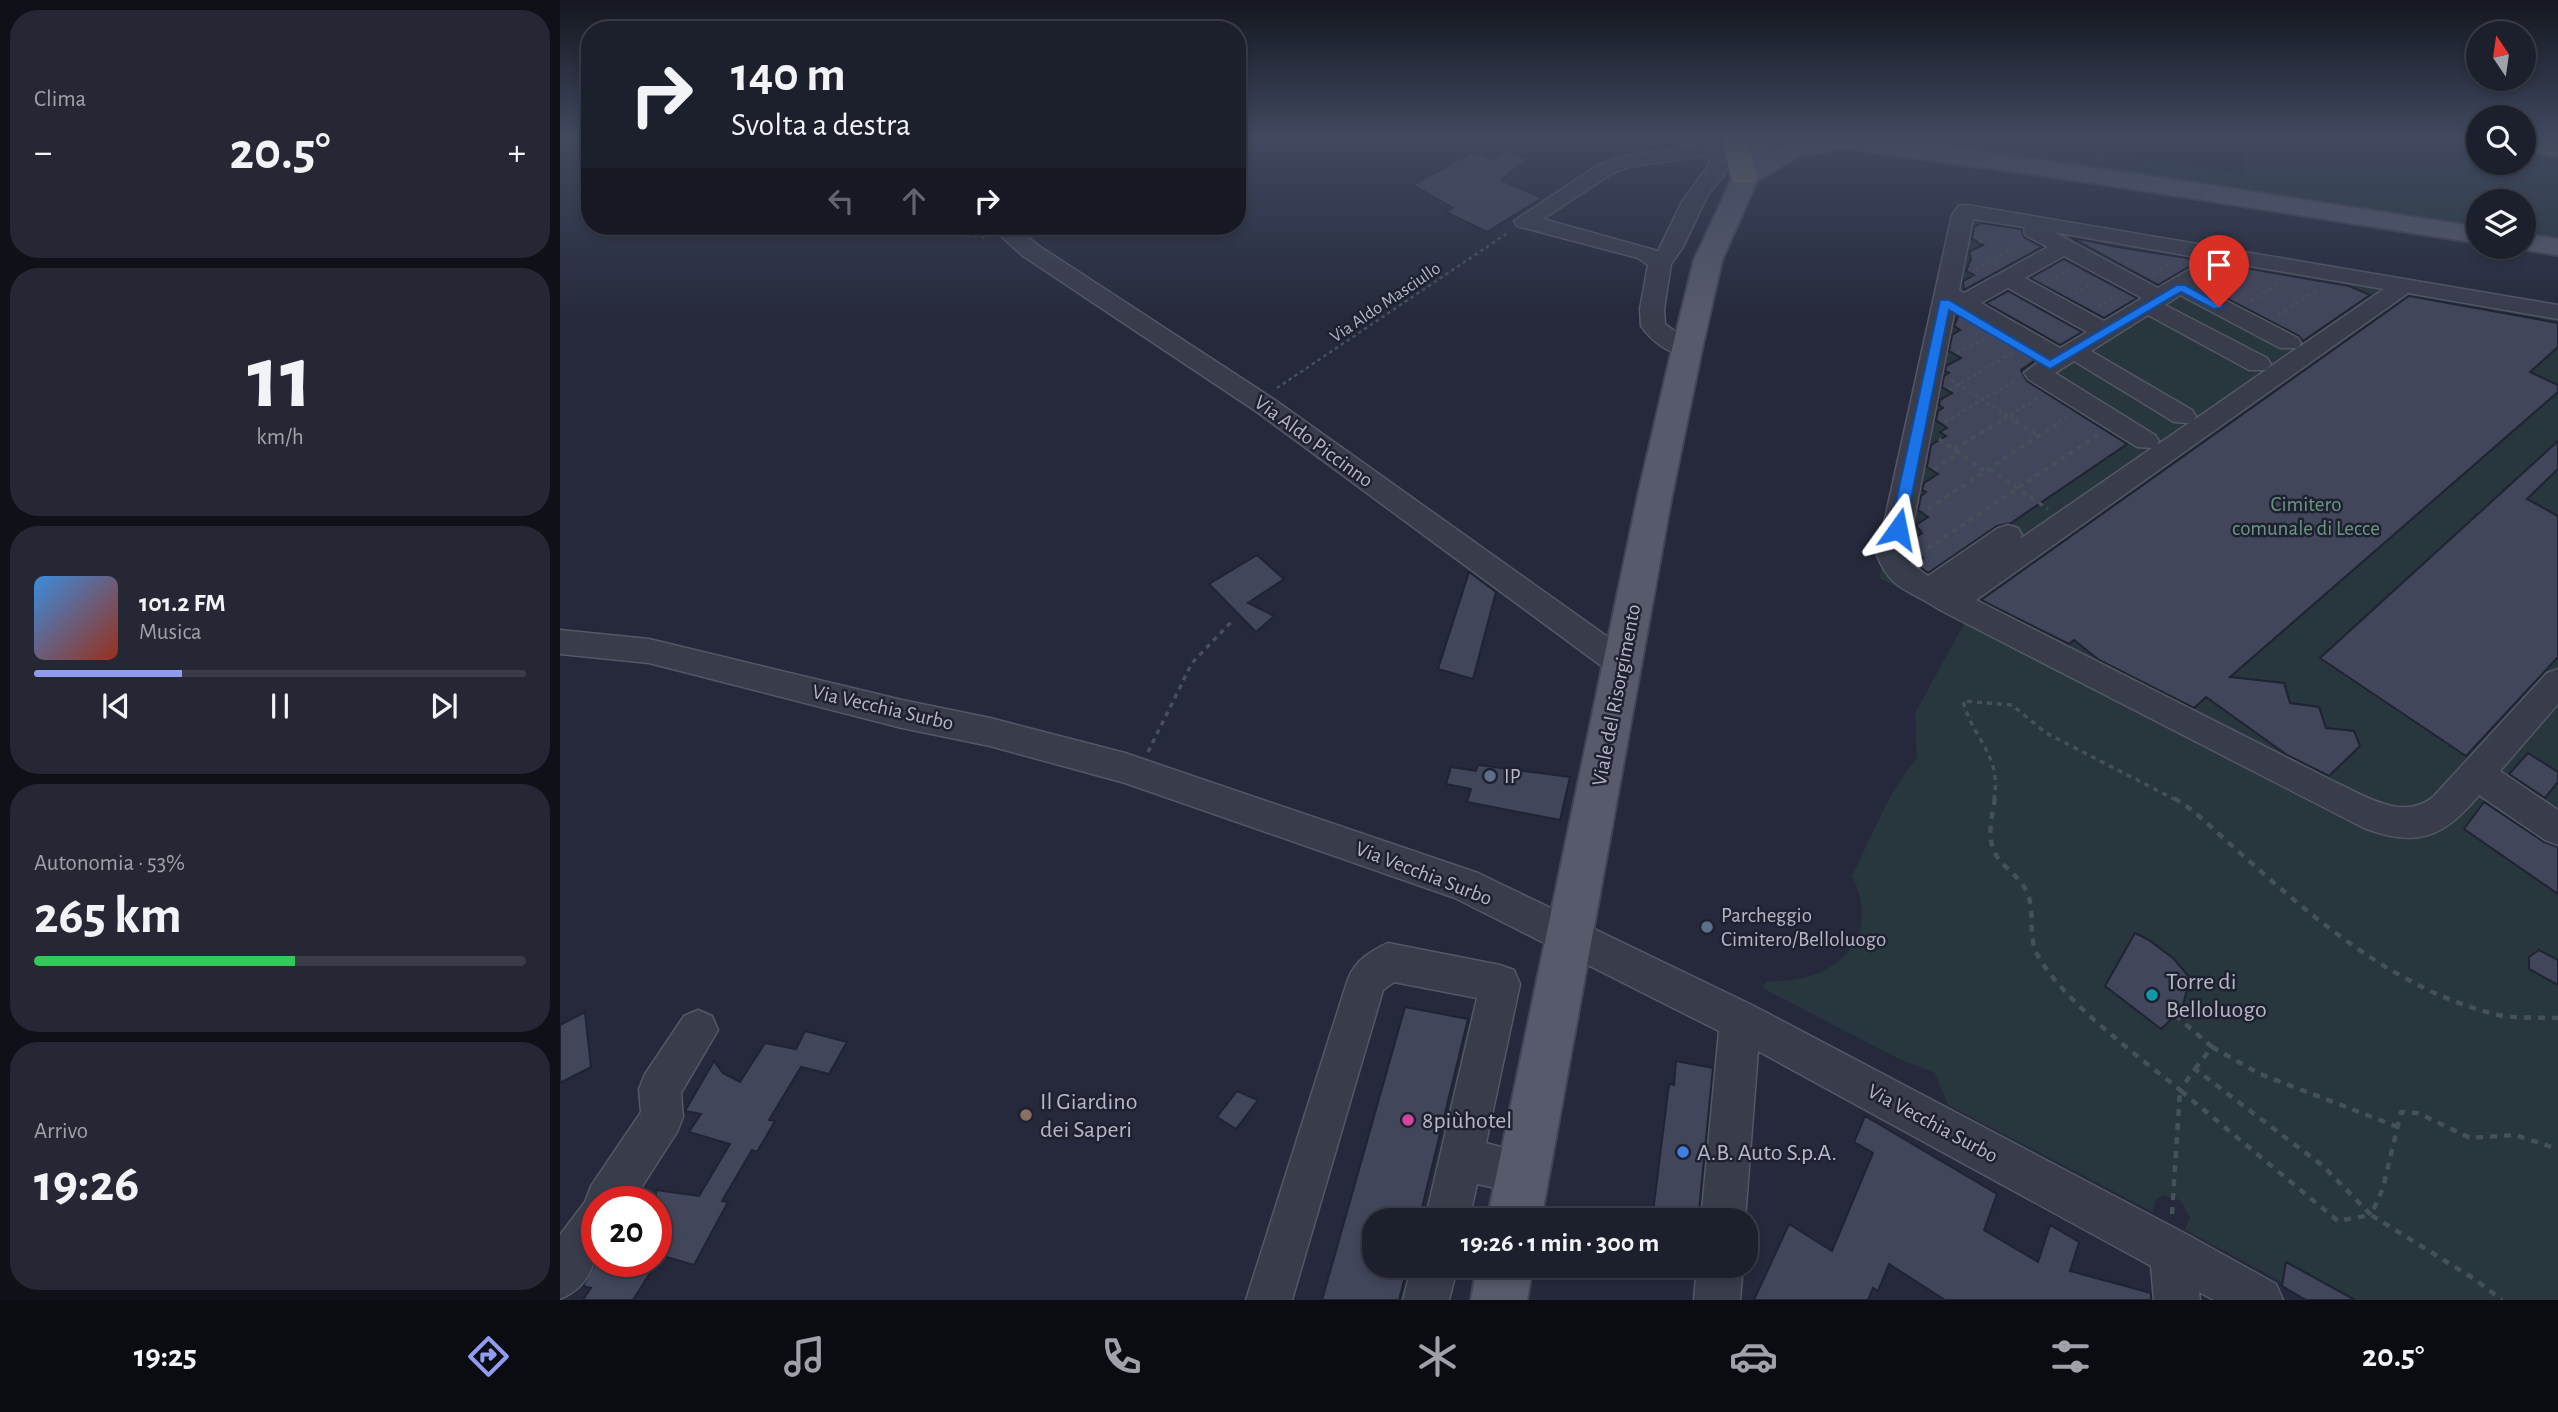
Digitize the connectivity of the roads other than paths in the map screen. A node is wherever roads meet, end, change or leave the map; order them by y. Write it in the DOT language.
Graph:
graph roads {
  1 [pos="1563,197"];
  2 [pos="1697,197"];
  3 [pos="1736,197"];
  4 [pos="2227,197"];
  5 [pos="2024,224"];
  6 [pos="2466,233"];
  7 [pos="1012,235"];
  8 [pos="2536,244"];
  9 [pos="2064,247"];
  10 [pos="2558,247"];
  11 [pos="2229,256"];
  12 [pos="1660,263"];
  13 [pos="2015,274"];
  14 [pos="2392,283"];
  15 [pos="1951,296"];
  16 [pos="2165,297"];
  17 [pos="2558,312"];
  18 [pos="2112,328"];
  19 [pos="2289,343"];
  20 [pos="1687,349"];
  21 [pos="2258,364"];
  22 [pos="2056,367"];
  23 [pos="2183,416"];
  24 [pos="2146,441"];
  25 [pos="1940,596"];
  26 [pos="560,642"];
  27 [pos="1622,664"];
  28 [pos="2558,682"];
  29 [pos="2476,774"];
  30 [pos="2558,830"];
  31 [pos="1569,937"];
  32 [pos="1740,1020"];
  33 [pos="698,1030"];
  34 [pos="1462,1160"];
  35 [pos="1523,1172"];
  36 [pos="617,1186"];
  37 [pos="1450,1208"];
  38 [pos="1516,1208"];
  39 [pos="1724,1208"];
  40 [pos="581,1244"];
  41 [pos="2172,1251"];
  42 [pos="560,1276"];
  43 [pos="1432,1278"];
  44 [pos="1503,1278"];
  45 [pos="1719,1278"];
  46 [pos="1269,1300"];
  47 [pos="1426,1300"];
  48 [pos="1499,1300"];
  49 [pos="1717,1300"];
  50 [pos="2177,1300"];
  51 [pos="2260,1300"];
  1 -- 12 [label="street"];
  2 -- 12 [label="street"];
  3 -- 20 [label="main road, Viale del Risorgimento"];
  4 -- 6 [label="main road"];
  5 -- 9 [label="street"];
  5 -- 11 [label="street"];
  5 -- 15 [label="street"];
  5 -- 16 [label="street"];
  7 -- 27 [label="street, Via Aldo Piccinno"];
  8 -- 10 [label="main road"];
  9 -- 13 [label="street"];
  9 -- 16 [label="street"];
  11 -- 14 [label="street"];
  11 -- 16 [label="street"];
  12 -- 20 [label="street"];
  13 -- 15 [label="street"];
  13 -- 18 [label="street"];
  13 -- 18 [label="street"];
  14 -- 17 [label="street"];
  14 -- 19 [label="street"];
  14 -- 25 [label="street"];
  15 -- 22 [label="street"];
  15 -- 22 [label="street"];
  15 -- 25 [label="street"];
  16 -- 18 [label="street"];
  16 -- 19 [label="street"];
  16 -- 21 [label="street"];
  18 -- 22 [label="street"];
  19 -- 21 [label="street"];
  20 -- 27 [label="main road, Viale del Risorgimento"];
  21 -- 23 [label="street"];
  22 -- 23 [label="street"];
  22 -- 24 [label="street"];
  23 -- 24 [label="street"];
  24 -- 25 [label="street"];
  25 -- 29 [label="street"];
  26 -- 31 [label="street, Via Vecchia Surbo"];
  27 -- 31 [label="main road, Viale del Risorgimento"];
  28 -- 29 [label="street"];
  29 -- 30 [label="street"];
  31 -- 32 [label="street, Via Vecchia Surbo"];
  31 -- 35 [label="main road, Viale del Risorgimento"];
  32 -- 39 [label="street"];
  32 -- 41 [label="street, Via Vecchia Surbo"];
  33 -- 36 [label="street"];
  34 -- 35 [label="street"];
  34 -- 37 [label="street"];
  34 -- 46 [label="street"];
  35 -- 38 [label="main road, Viale del Risorgimento"];
  40 -- 42 [label="street"];
  41 -- 50 [label="street"];
  41 -- 51 [label="street, Via Vecchia Surbo"];
  43 -- 47 [label="street"];
  44 -- 48 [label="main road"];
  45 -- 49 [label="street"];
}
